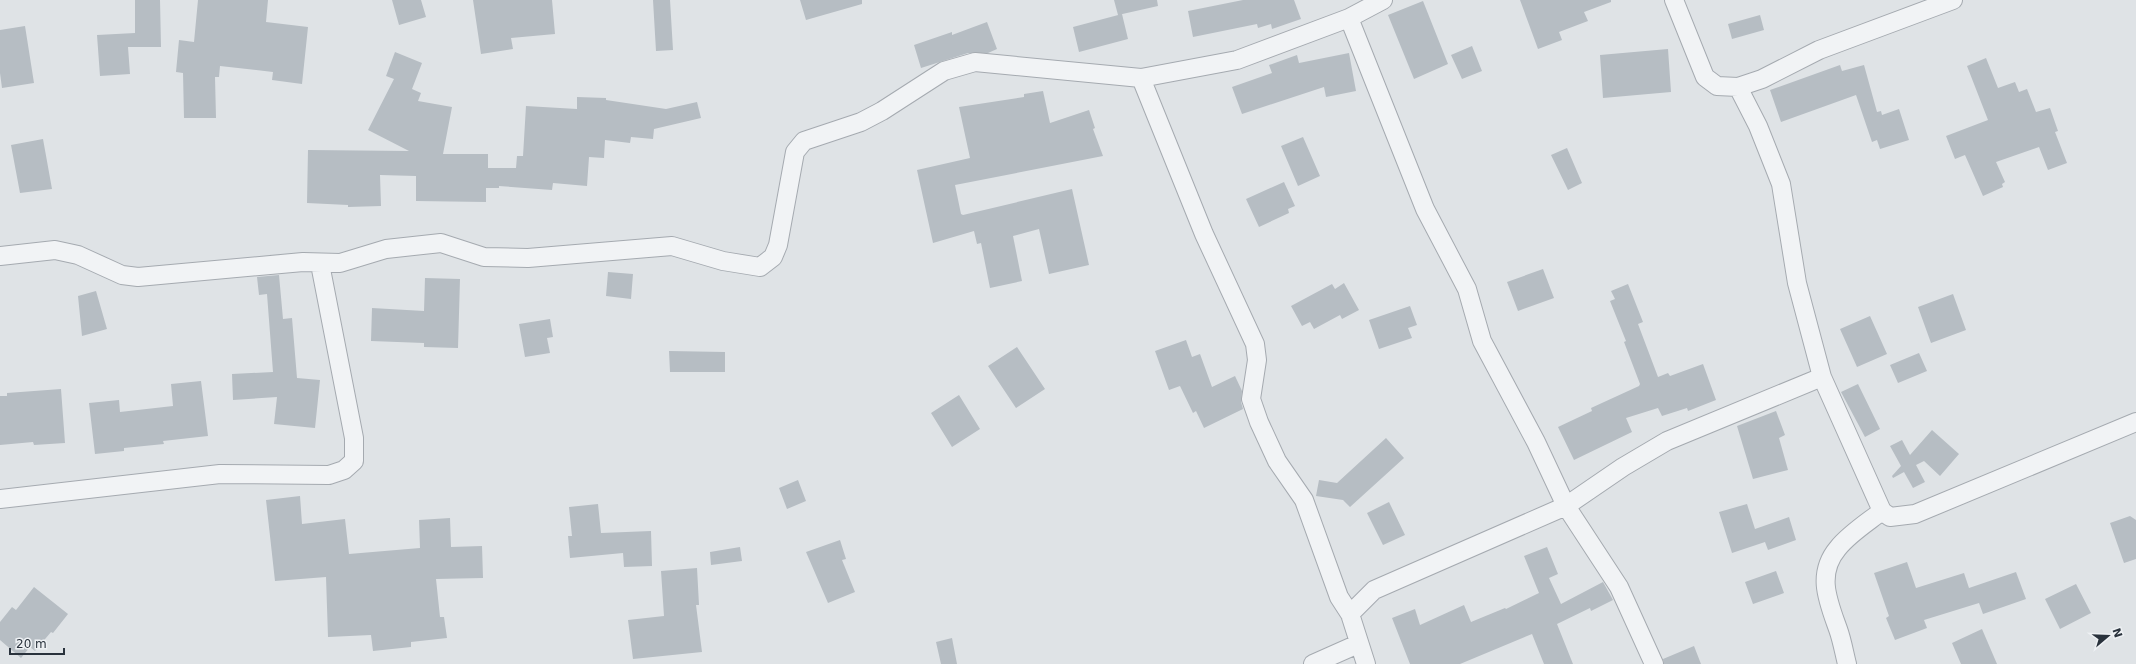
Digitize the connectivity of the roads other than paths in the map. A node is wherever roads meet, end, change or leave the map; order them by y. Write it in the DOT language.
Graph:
graph roads {
  1 [pos="1384,0"];
  2 [pos="1674,0"];
  3 [pos="1953,0"];
  4 [pos="1349,18"];
  5 [pos="1141,78"];
  6 [pos="1738,87"];
  7 [pos="0,256"];
  8 [pos="320,264"];
  9 [pos="1822,376"];
  10 [pos="2136,422"];
  11 [pos="0,499"];
  12 [pos="1566,506"];
  13 [pos="1882,511"];
  14 [pos="1350,614"];
  15 [pos="1358,644"];
  16 [pos="1313,664"];
  17 [pos="1366,664"];
  18 [pos="1654,664"];
  19 [pos="1847,664"];
  1 -- 4 [label="street"];
  2 -- 6 [label="street"];
  3 -- 6 [label="street"];
  4 -- 5 [label="street"];
  4 -- 12 [label="street"];
  5 -- 8 [label="street"];
  5 -- 14 [label="street"];
  6 -- 9 [label="street"];
  7 -- 8 [label="street"];
  8 -- 11 [label="street"];
  9 -- 12 [label="street"];
  9 -- 13 [label="street"];
  10 -- 13 [label="street"];
  12 -- 14 [label="street"];
  12 -- 18 [label="street"];
  13 -- 19 [label="street"];
  14 -- 15 [label="street"];
  15 -- 16 [label="street"];
  15 -- 17 [label="street"];
}
